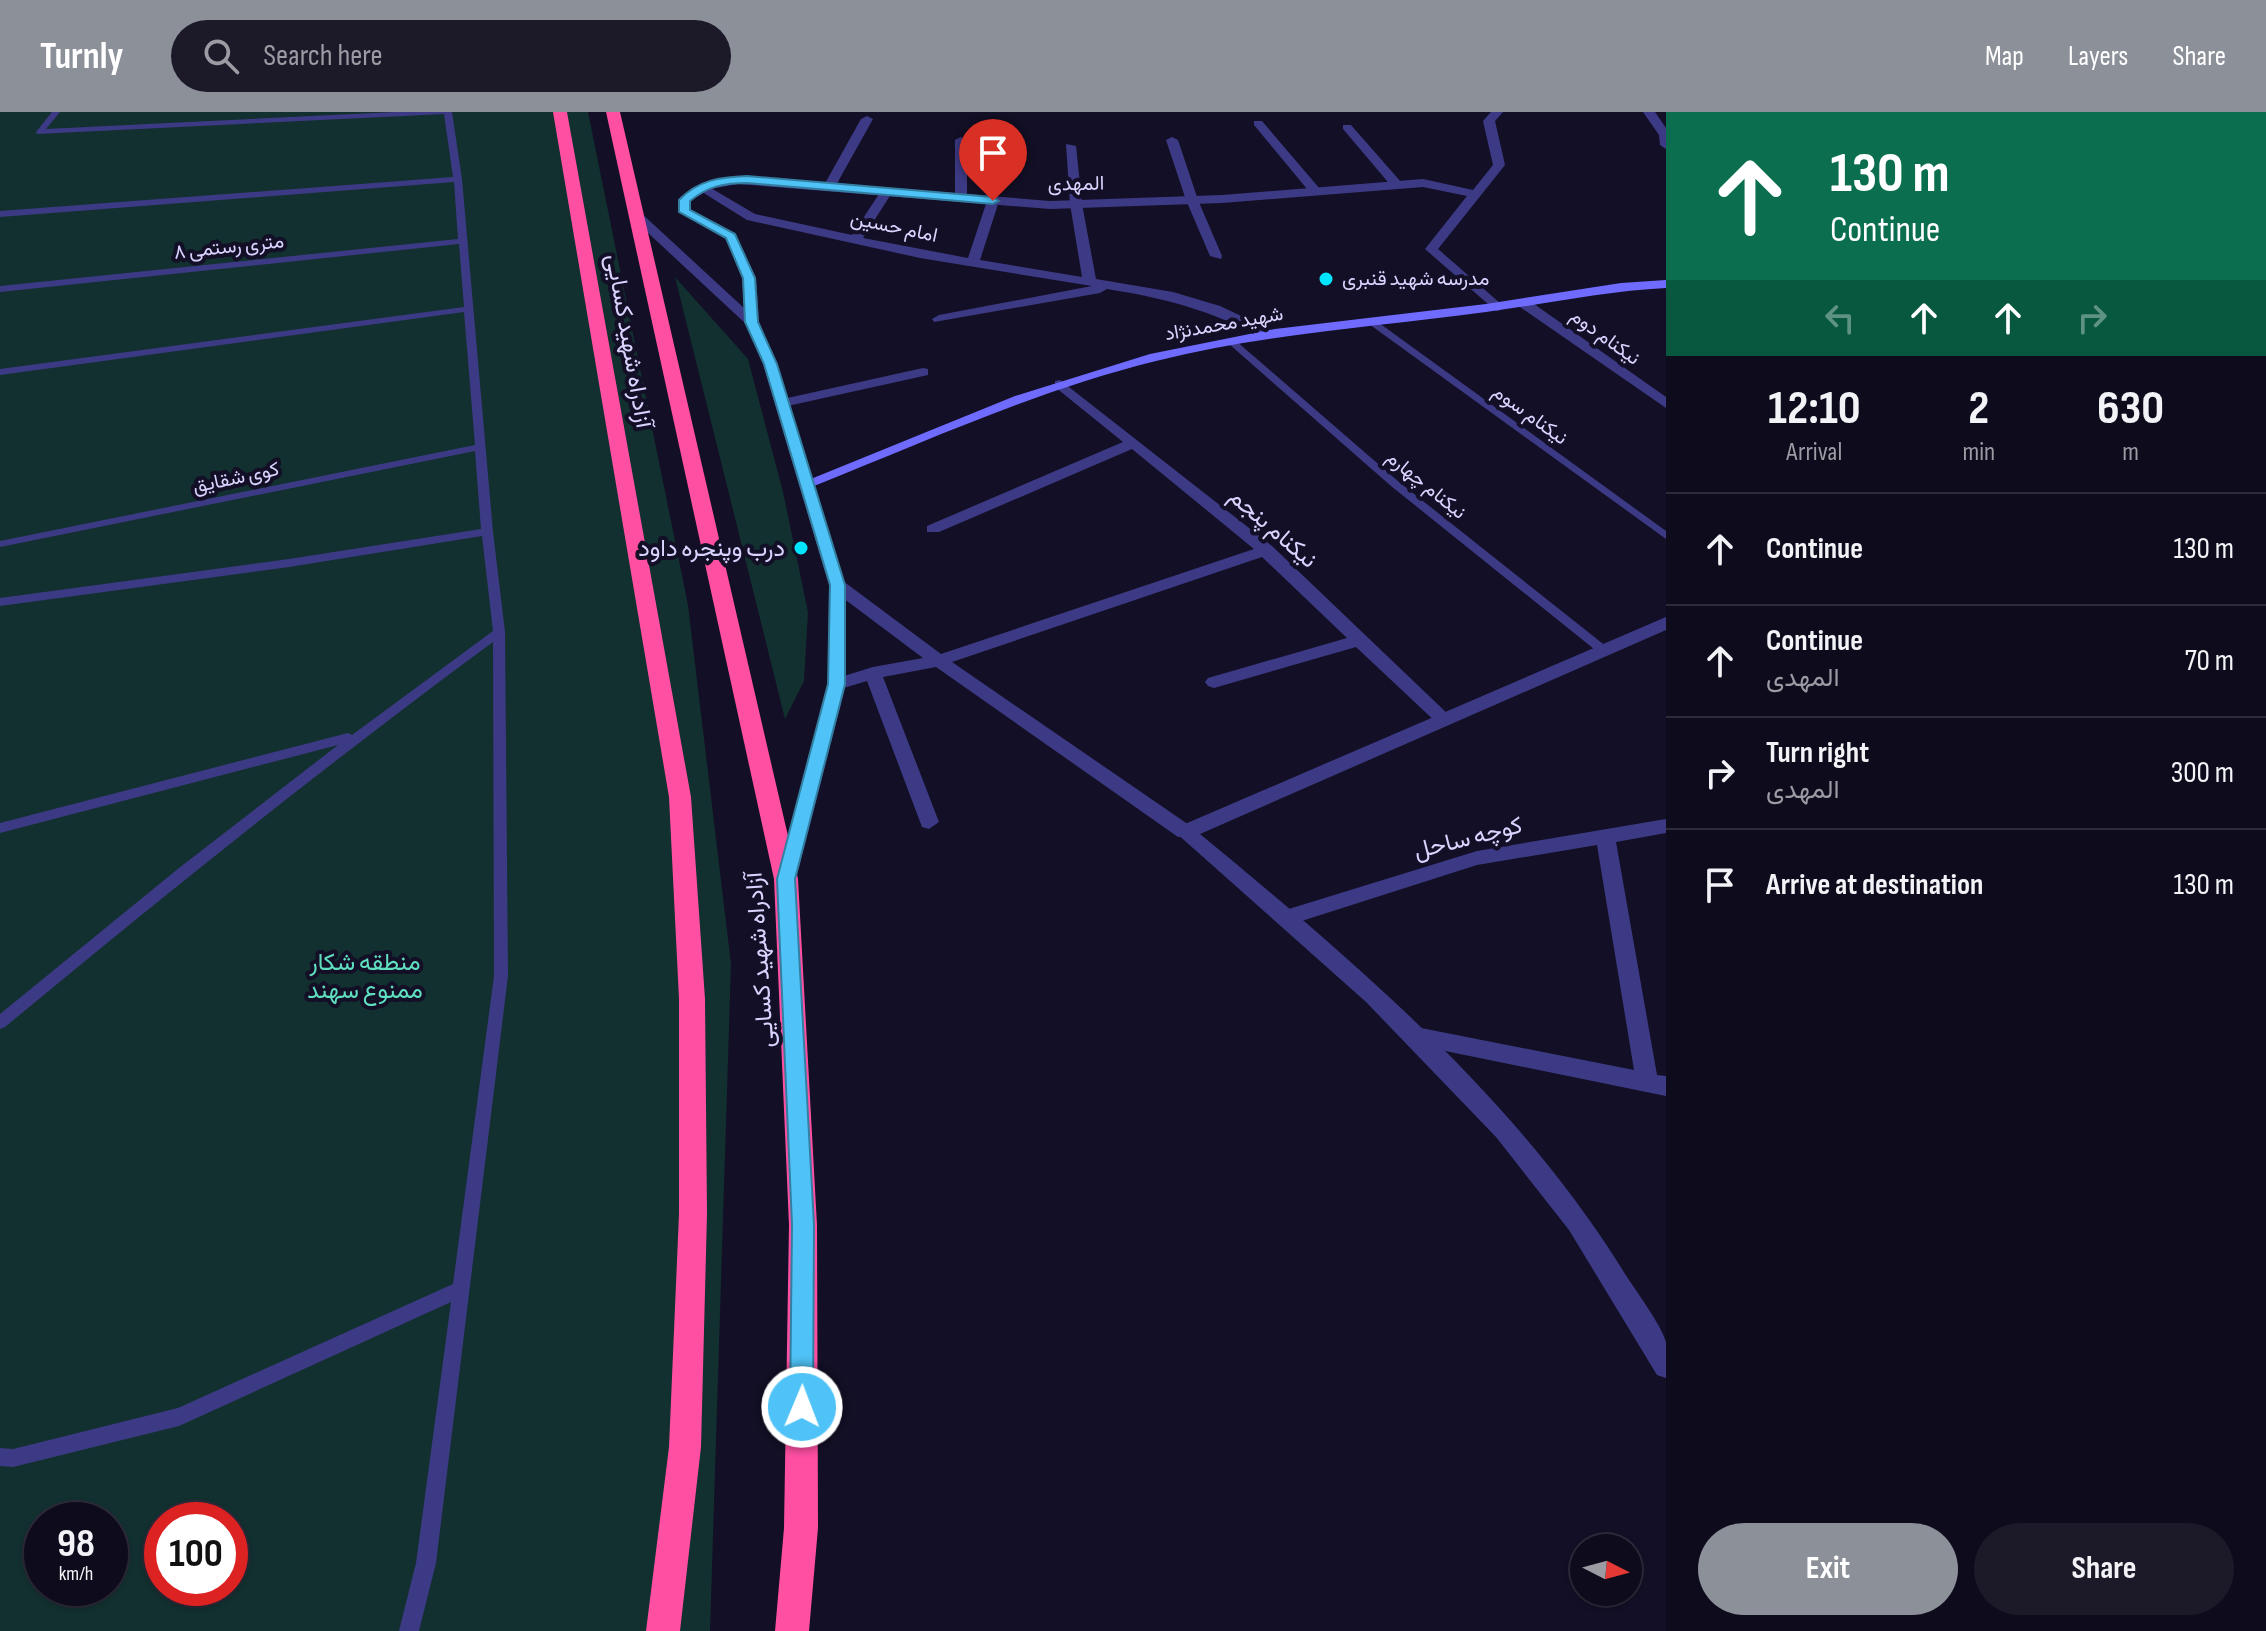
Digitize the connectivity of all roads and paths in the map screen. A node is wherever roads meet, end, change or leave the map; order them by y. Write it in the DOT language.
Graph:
graph roads {
  1 [pos="56,112"];
  2 [pos="220,112"];
  3 [pos="446,112"];
  4 [pos="560,112"];
  5 [pos="613,112"];
  6 [pos="1497,112"];
  7 [pos="1649,112"];
  8 [pos="867,119"];
  9 [pos="1258,123"];
  10 [pos="217,124"];
  11 [pos="1347,127"];
  12 [pos="1666,138"];
  13 [pos="961,140"];
  14 [pos="1172,140"];
  15 [pos="1070,146"];
  16 [pos="458,179"];
  17 [pos="1397,185"];
  18 [pos="700,187"];
  19 [pos="829,187"];
  20 [pos="887,191"];
  21 [pos="1316,192"];
  22 [pos="1475,194"];
  23 [pos="961,198"];
  24 [pos="1192,200"];
  25 [pos="993,201"];
  26 [pos="1076,204"];
  27 [pos="0,214"];
  28 [pos="636,215"];
  29 [pos="856,239"];
  30 [pos="461,241"];
  31 [pos="1216,256"];
  32 [pos="973,262"];
  33 [pos="1090,282"];
  34 [pos="1666,284"];
  35 [pos="1115,286"];
  36 [pos="0,289"];
  37 [pos="1522,302"];
  38 [pos="1496,307"];
  39 [pos="468,309"];
  40 [pos="939,319"];
  41 [pos="752,322"];
  42 [pos="1372,322"];
  43 [pos="1270,335"];
  44 [pos="1232,342"];
  45 [pos="0,372"];
  46 [pos="923,372"];
  47 [pos="1060,384"];
  48 [pos="783,403"];
  49 [pos="1666,404"];
  50 [pos="1134,443"];
  51 [pos="480,447"];
  52 [pos="809,483"];
  53 [pos="933,529"];
  54 [pos="487,532"];
  55 [pos="1666,536"];
  56 [pos="0,544"];
  57 [pos="1266,550"];
  58 [pos="837,585"];
  59 [pos="0,602"];
  60 [pos="1666,623"];
  61 [pos="499,632"];
  62 [pos="1360,640"];
  63 [pos="1603,650"];
  64 [pos="938,661"];
  65 [pos="873,673"];
  66 [pos="1214,682"];
  67 [pos="837,684"];
  68 [pos="1444,720"];
  69 [pos="356,736"];
  70 [pos="929,822"];
  71 [pos="1666,826"];
  72 [pos="0,828"];
  73 [pos="1185,832"];
  74 [pos="1605,836"];
  75 [pos="786,879"];
  76 [pos="1286,918"];
  77 [pos="0,1023"];
  78 [pos="1416,1036"];
  79 [pos="1656,1084"];
  80 [pos="459,1290"];
  81 [pos="1666,1366"];
  82 [pos="0,1457"];
  83 [pos="409,1631"];
  84 [pos="663,1631"];
  85 [pos="792,1631"];
  1 -- 10 [label="lane"];
  2 -- 10 [label="lane"];
  3 -- 10 [label="lane"];
  3 -- 16 [label="lane"];
  4 -- 84 [label="highway, آزادراه شهید کسایی"];
  5 -- 28 [label="highway, آزادراه شهید کسایی"];
  6 -- 22 [label="street"];
  7 -- 12 [label="street"];
  8 -- 19 [label="street"];
  9 -- 21 [label="street"];
  11 -- 17 [label="street"];
  13 -- 23 [label="street"];
  14 -- 24 [label="street"];
  15 -- 26 [label="street"];
  16 -- 27 [label="lane"];
  16 -- 30 [label="lane"];
  17 -- 21 [label="street, المهدی"];
  17 -- 22 [label="street, المهدی"];
  18 -- 19 [label="street, المهدی"];
  18 -- 29 [label="street, امام حسین"];
  18 -- 41 [label="street"];
  19 -- 20 [label="street, المهدی"];
  20 -- 23 [label="street, المهدی"];
  20 -- 29 [label="street"];
  21 -- 24 [label="street, المهدی"];
  22 -- 38 [label="street"];
  23 -- 25 [label="street, المهدی"];
  24 -- 26 [label="street, المهدی"];
  24 -- 31 [label="street"];
  25 -- 26 [label="street, المهدی"];
  25 -- 32 [label="street"];
  26 -- 33 [label="street"];
  28 -- 41 [label="street"];
  28 -- 75 [label="highway, آزادراه شهید کسایی"];
  29 -- 32 [label="street, امام حسین"];
  30 -- 36 [label="lane, ۸ متری رستمی"];
  30 -- 39 [label="lane"];
  32 -- 33 [label="street, امام حسین"];
  33 -- 35 [label="street, امام حسین"];
  34 -- 37 [label="main road, شهید محمدنژاد"];
  35 -- 40 [label="street"];
  35 -- 43 [label="street, امام حسین"];
  37 -- 38 [label="main road, شهید محمدنژاد"];
  37 -- 49 [label="street, نیکنام دوم"];
  38 -- 42 [label="main road, شهید محمدنژاد"];
  39 -- 45 [label="lane"];
  39 -- 51 [label="lane"];
  41 -- 48 [label="street"];
  42 -- 43 [label="main road, شهید محمدنژاد"];
  42 -- 55 [label="lane, نیکنام سوم"];
  43 -- 44 [label="main road, شهید محمدنژاد"];
  44 -- 47 [label="main road, شهید محمدنژاد"];
  44 -- 63 [label="lane, نیکنام چهارم"];
  46 -- 48 [label="street"];
  47 -- 50 [label="street, نیکنام پنجم"];
  47 -- 52 [label="main road, شهید محمدنژاد"];
  48 -- 52 [label="street"];
  50 -- 53 [label="street"];
  50 -- 57 [label="street, نیکنام پنجم"];
  51 -- 54 [label="lane"];
  51 -- 56 [label="lane, کوی شقایق"];
  52 -- 58 [label="street"];
  54 -- 59 [label="lane"];
  54 -- 61 [label="lane"];
  57 -- 62 [label="street, نیکنام پنجم"];
  57 -- 64 [label="street"];
  58 -- 64 [label="street"];
  58 -- 67 [label="street"];
  60 -- 63 [label="street"];
  61 -- 69 [label="lane"];
  61 -- 80 [label="lane"];
  62 -- 66 [label="street"];
  62 -- 68 [label="street, نیکنام پنجم"];
  63 -- 68 [label="street"];
  64 -- 65 [label="street"];
  64 -- 73 [label="street"];
  65 -- 67 [label="street"];
  65 -- 70 [label="street"];
  67 -- 75 [label="street"];
  68 -- 73 [label="street"];
  69 -- 72 [label="lane"];
  69 -- 77 [label="lane"];
  71 -- 74 [label="street, کوچه ساحل"];
  73 -- 76 [label="street"];
  74 -- 76 [label="street, کوچه ساحل"];
  74 -- 79 [label="street"];
  75 -- 85 [label="highway, آزادراه شهید کسایی"];
  76 -- 78 [label="street"];
  78 -- 79 [label="street"];
  78 -- 81 [label="street"];
  80 -- 82 [label="lane"];
  80 -- 83 [label="lane"];
}
